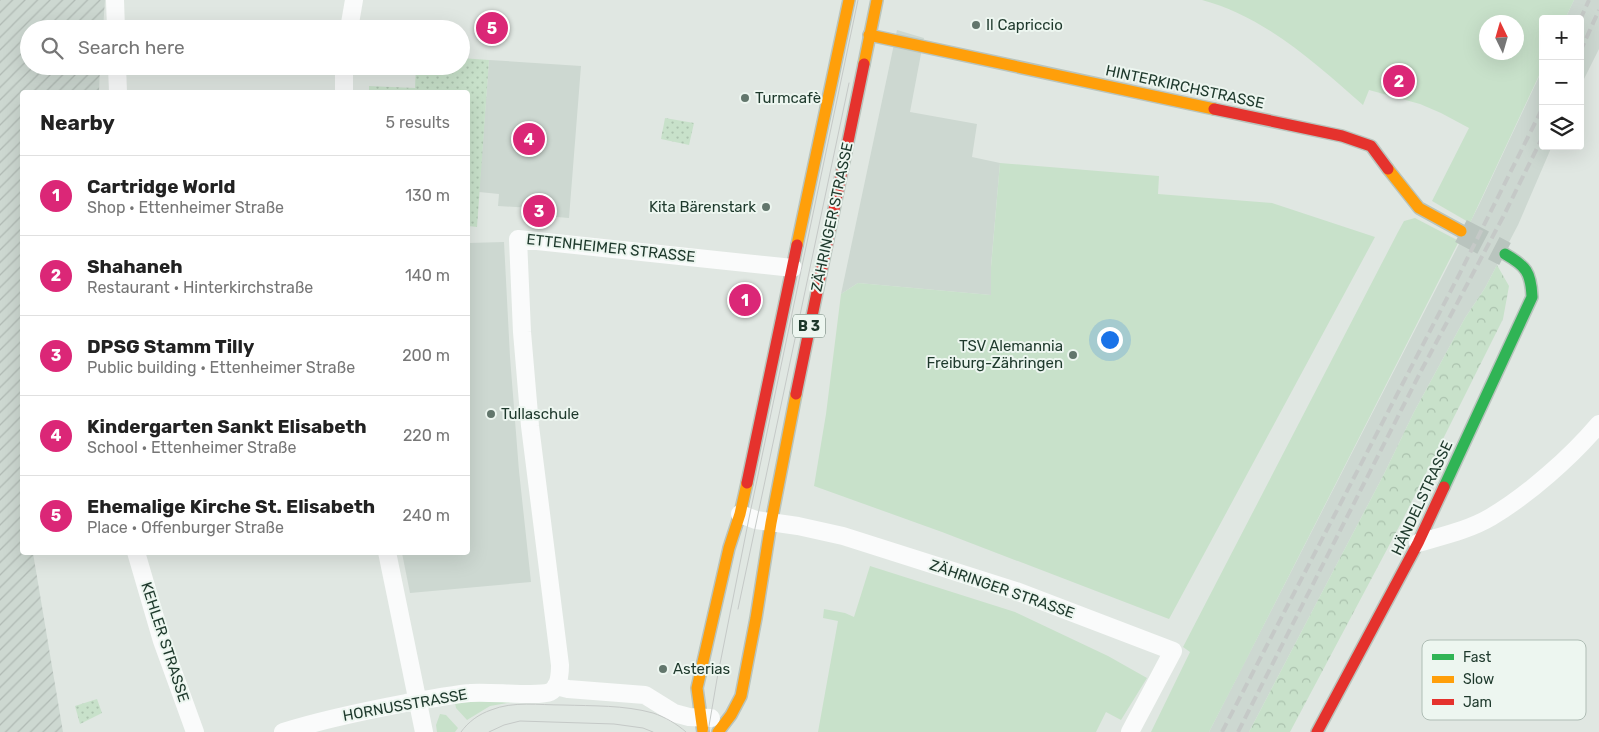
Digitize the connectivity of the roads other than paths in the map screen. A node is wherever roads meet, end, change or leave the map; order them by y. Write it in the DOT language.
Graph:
graph roads {
  1 [pos="115,0"];
  2 [pos="354,0"];
  3 [pos="849,0"];
  4 [pos="877,0"];
  5 [pos="116,20"];
  6 [pos="351,20"];
  7 [pos="869,36"];
  8 [pos="117,75"];
  9 [pos="344,75"];
  10 [pos="118,90"];
  11 [pos="344,90"];
  12 [pos="1461,231"];
  13 [pos="1505,254"];
  14 [pos="793,268"];
  15 [pos="1599,424"];
  16 [pos="740,514"];
  17 [pos="771,523"];
  18 [pos="1418,544"];
  19 [pos="137,555"];
  20 [pos="388,555"];
  21 [pos="556,686"];
  22 [pos="418,701"];
  23 [pos="702,725"];
  24 [pos="723,726"];
  25 [pos="1321,731"];
  26 [pos="195,732"];
  27 [pos="284,732"];
  28 [pos="424,732"];
  29 [pos="431,732"];
  30 [pos="1130,732"];
  1 -- 5 [label="street"];
  2 -- 6 [label="street"];
  3 -- 14 [label="main road, ZÄHRINGER STRASSE"];
  4 -- 7 [label="main road, ZÄHRINGER STRASSE / B 3"];
  7 -- 12 [label="main road, HINTERKIRCHSTRASSE"];
  7 -- 17 [label="main road, ZÄHRINGER STRASSE / B 3"];
  8 -- 10 [label="street"];
  9 -- 11 [label="street"];
  13 -- 18 [label="main road, HÄNDELSTRASSE"];
  14 -- 16 [label="main road, ZÄHRINGER STRASSE"];
  14 -- 21 [label="street, ETTENHEIMER STRASSE"];
  15 -- 18 [label="street"];
  16 -- 17 [label="street, ZÄHRINGER STRASSE"];
  16 -- 23 [label="main road, ZÄHRINGER STRASSE"];
  17 -- 24 [label="main road, ZÄHRINGER STRASSE / B 3"];
  17 -- 30 [label="street, ZÄHRINGER STRASSE"];
  18 -- 25 [label="main road, HÄNDELSTRASSE"];
  19 -- 26 [label="street, KEHLER STRASSE"];
  20 -- 22 [label="street"];
  21 -- 22 [label="street, HORNUSSTRASSE"];
  21 -- 23 [label="street, HORNUSSTRASSE"];
  22 -- 27 [label="street, HORNUSSTRASSE"];
  22 -- 28 [label="street"];
  22 -- 29 [label="street"];
  23 -- 24 [label="street, HORNUSSTRASSE"];
}
